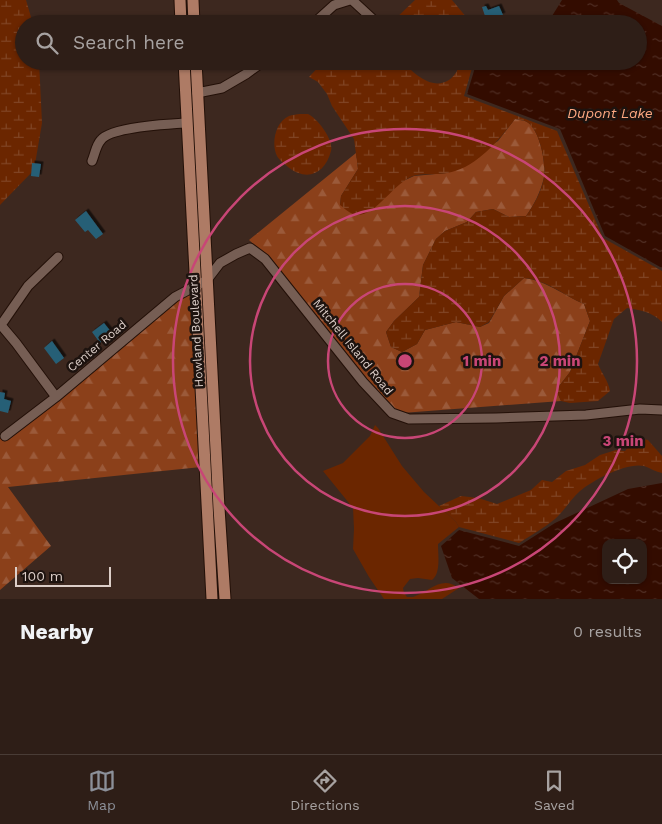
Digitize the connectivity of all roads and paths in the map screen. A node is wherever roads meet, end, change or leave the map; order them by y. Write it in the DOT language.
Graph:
graph roads {
  1 [pos="180,0"];
  2 [pos="193,0"];
  3 [pos="351,0"];
  4 [pos="181,15"];
  5 [pos="194,15"];
  6 [pos="323,15"];
  7 [pos="368,15"];
  8 [pos="184,70"];
  9 [pos="196,70"];
  10 [pos="252,70"];
  11 [pos="197,93"];
  12 [pos="187,123"];
  13 [pos="92,161"];
  14 [pos="58,257"];
  15 [pos="207,280"];
  16 [pos="195,286"];
  17 [pos="0,324"];
  18 [pos="56,397"];
  19 [pos="662,410"];
  20 [pos="5,436"];
  21 [pos="212,599"];
  22 [pos="225,599"];
  1 -- 4 [label="main road"];
  2 -- 5 [label="main road"];
  3 -- 6 [label="street"];
  3 -- 7 [label="street"];
  8 -- 12 [label="main road, Howland Boulevard"];
  9 -- 11 [label="main road, Howland Boulevard"];
  10 -- 11 [label="street"];
  11 -- 15 [label="main road, Howland Boulevard"];
  12 -- 13 [label="street"];
  12 -- 16 [label="main road, Howland Boulevard"];
  14 -- 17 [label="street"];
  15 -- 16 [label="street, Center Road"];
  15 -- 19 [label="street, Mitchell Island Road"];
  15 -- 22 [label="main road, Howland Boulevard"];
  16 -- 18 [label="street, Center Road"];
  16 -- 21 [label="main road, Howland Boulevard"];
  17 -- 18 [label="street"];
  18 -- 20 [label="street, Center Road"];
}
